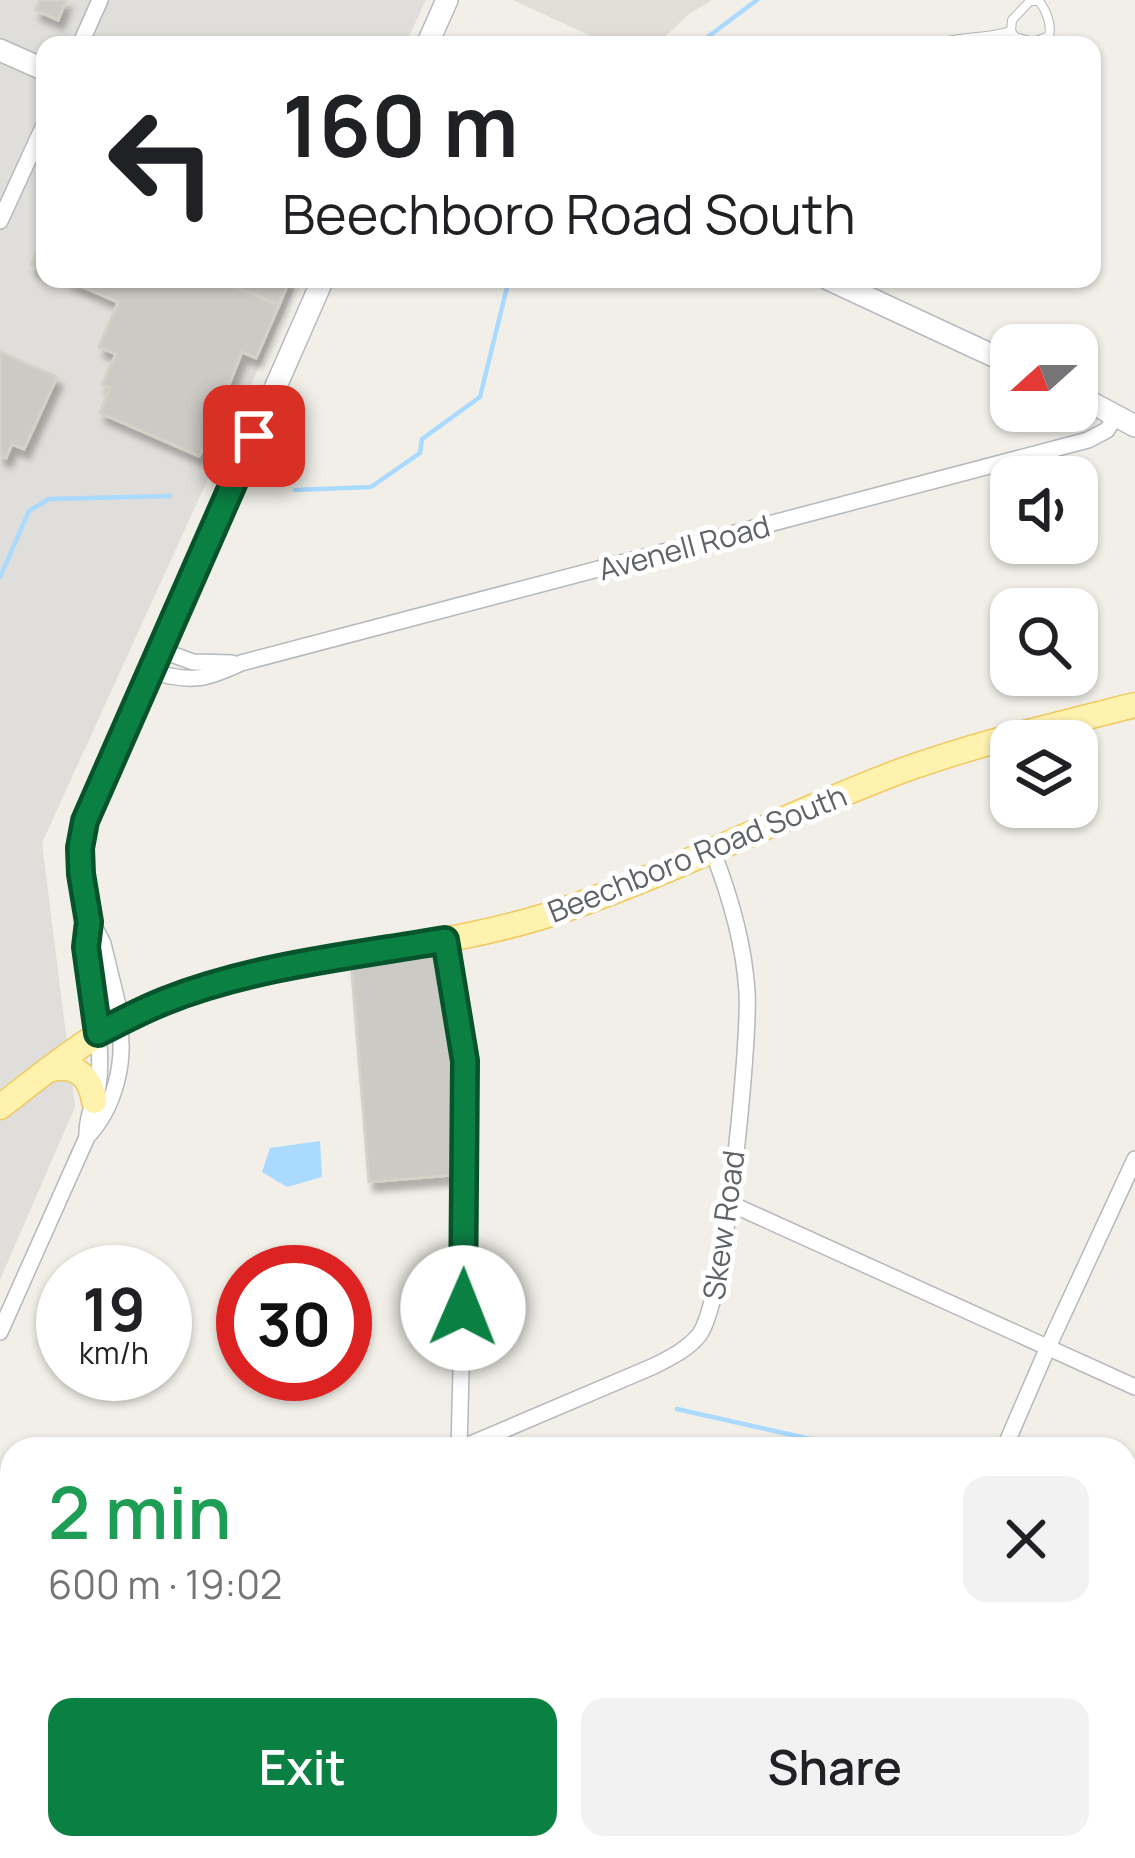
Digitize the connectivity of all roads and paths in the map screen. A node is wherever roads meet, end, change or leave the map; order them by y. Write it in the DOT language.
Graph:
graph roads {
  1 [pos="100,0"];
  2 [pos="447,0"];
  3 [pos="1011,32"];
  4 [pos="84,36"];
  5 [pos="431,36"];
  6 [pos="981,36"];
  7 [pos="1014,36"];
  8 [pos="1049,36"];
  9 [pos="0,50"];
  10 [pos="36,66"];
  11 [pos="36,143"];
  12 [pos="0,221"];
  13 [pos="318,288"];
  14 [pos="848,288"];
  15 [pos="990,354"];
  16 [pos="1098,406"];
  17 [pos="1125,421"];
  18 [pos="155,661"];
  19 [pos="1135,705"];
  20 [pos="712,850"];
  21 [pos="445,940"];
  22 [pos="109,1028"];
  23 [pos="48,1070"];
  24 [pos="94,1101"];
  25 [pos="0,1107"];
  26 [pos="88,1137"];
  27 [pos="1135,1159"];
  28 [pos="729,1203"];
  29 [pos="0,1332"];
  30 [pos="1048,1347"];
  31 [pos="1135,1387"];
  32 [pos="459,1437"];
  33 [pos="487,1437"];
  34 [pos="1009,1437"];
  1 -- 4 [label="street"];
  2 -- 5 [label="street"];
  3 -- 6 [label="lane"];
  3 -- 7 [label="lane"];
  3 -- 8 [label="lane"];
  9 -- 10 [label="street"];
  11 -- 12 [label="street"];
  13 -- 18 [label="street"];
  14 -- 15 [label="street"];
  16 -- 17 [label="street"];
  17 -- 18 [label="street, Avenell Road"];
  18 -- 22 [label="street"];
  19 -- 20 [label="main road, Beechboro Road South"];
  20 -- 21 [label="main road, Beechboro Road South"];
  20 -- 28 [label="street, Skew Road"];
  21 -- 22 [label="main road, Beechboro Road South"];
  21 -- 32 [label="street"];
  22 -- 23 [label="main road, Beechboro Road South"];
  22 -- 24 [label="street"];
  22 -- 26 [label="street"];
  23 -- 24 [label="main road"];
  23 -- 25 [label="main road, Beechboro Road South"];
  24 -- 26 [label="street"];
  26 -- 29 [label="street"];
  27 -- 30 [label="street"];
  28 -- 30 [label="street"];
  28 -- 33 [label="street, Skew Road"];
  30 -- 31 [label="street"];
  30 -- 34 [label="street"];
}
